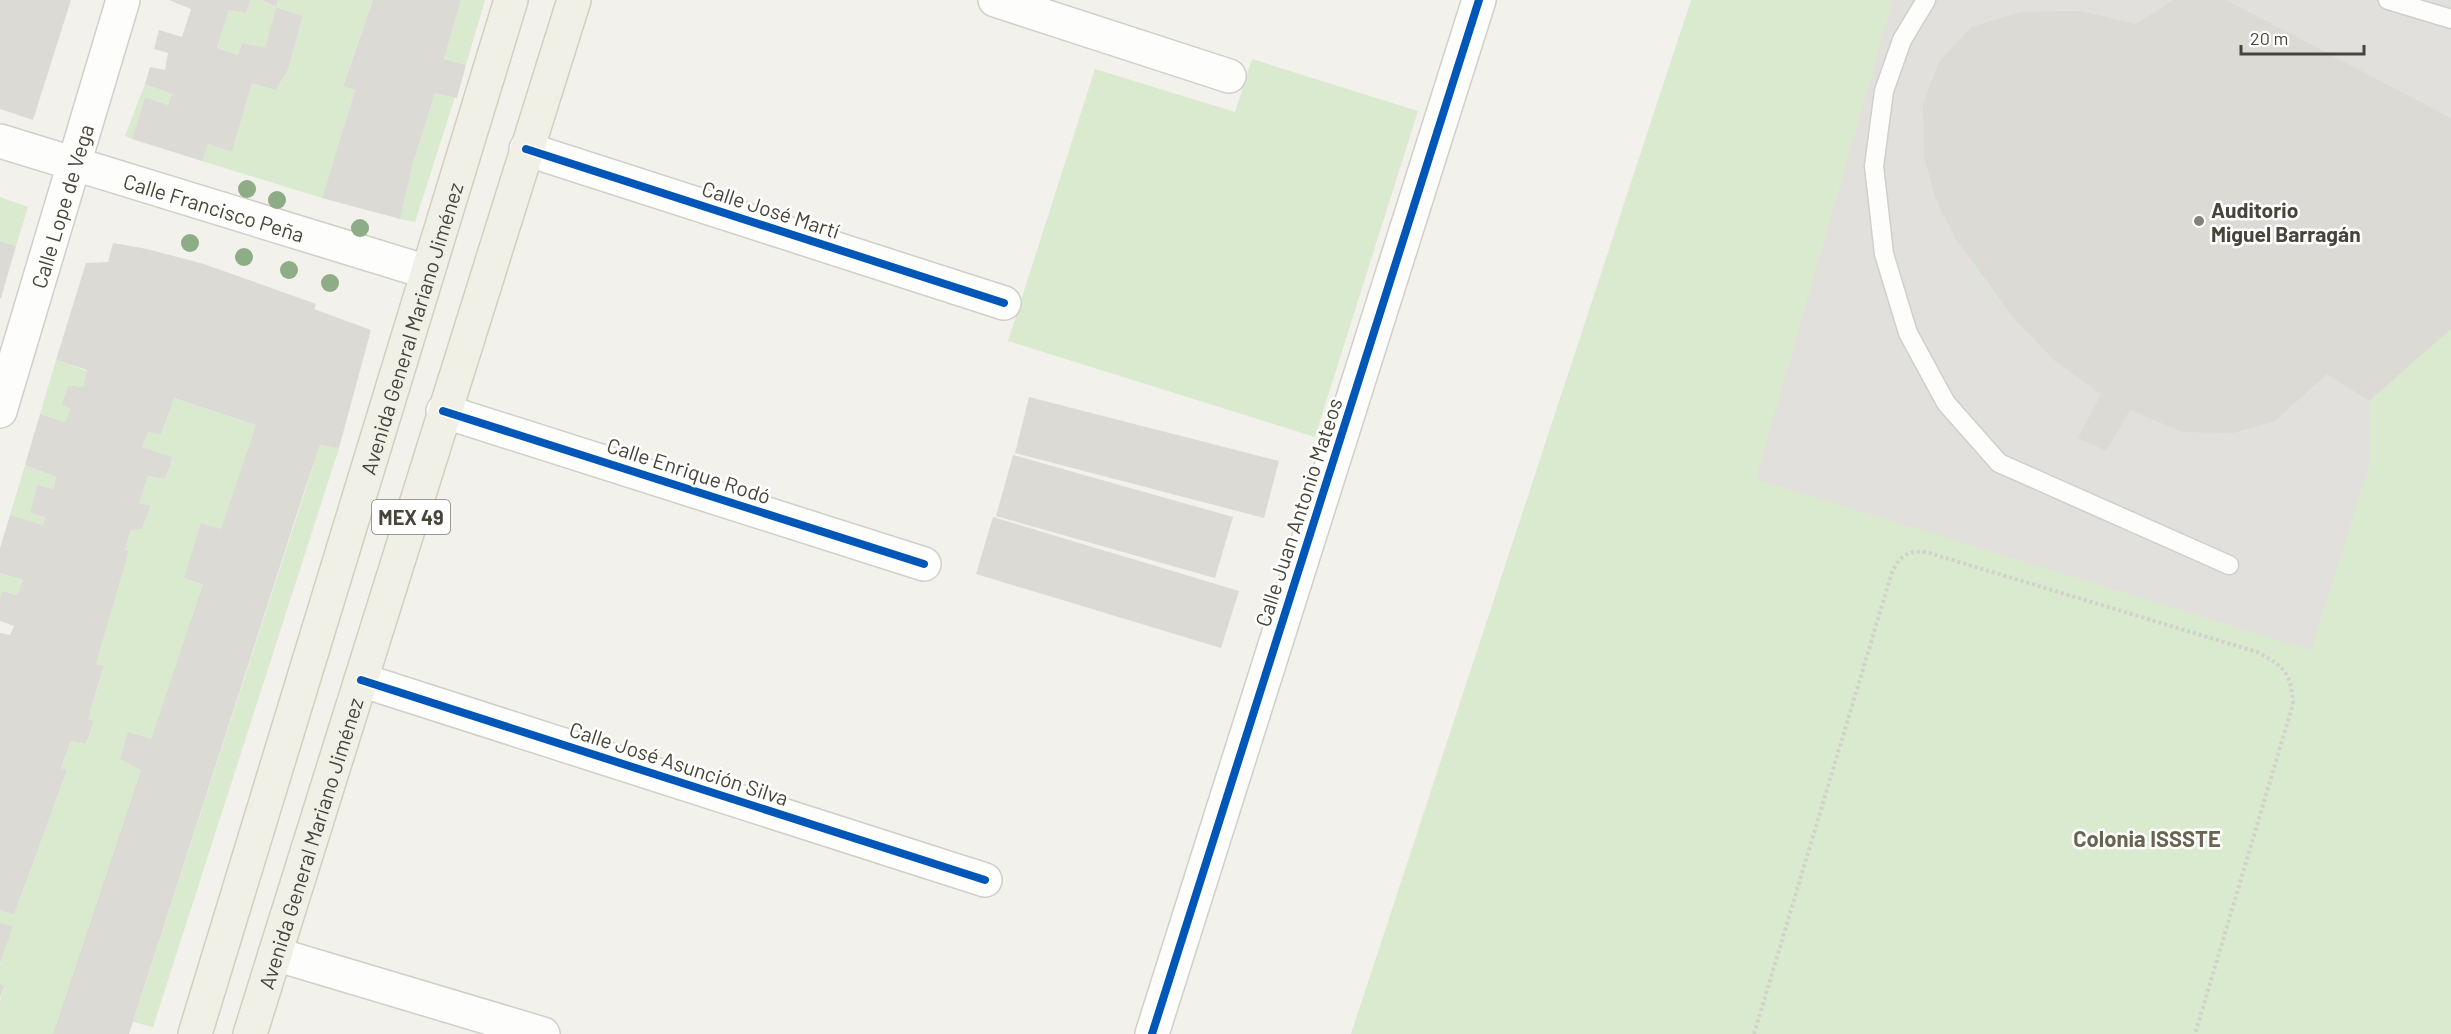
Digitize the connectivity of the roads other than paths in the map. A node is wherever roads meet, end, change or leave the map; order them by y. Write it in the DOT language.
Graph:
graph roads {
  1 [pos="123,0"];
  2 [pos="511,0"];
  3 [pos="574,0"];
  4 [pos="995,0"];
  5 [pos="1479,0"];
  6 [pos="1926,0"];
  7 [pos="2388,0"];
  8 [pos="2451,19"];
  9 [pos="1229,76"];
  10 [pos="0,141"];
  11 [pos="526,149"];
  12 [pos="74,163"];
  13 [pos="428,272"];
  14 [pos="1004,303"];
  15 [pos="0,411"];
  16 [pos="443,411"];
  17 [pos="924,564"];
  18 [pos="2229,565"];
  19 [pos="361,680"];
  20 [pos="985,880"];
  21 [pos="275,954"];
  22 [pos="195,1034"];
  23 [pos="250,1034"];
  24 [pos="543,1034"];
  25 [pos="1152,1034"];
  1 -- 12 [label="street, Calle Lope de Vega"];
  2 -- 13 [label="main road, Avenida General Mariano Jiménez / MEX 49"];
  3 -- 11 [label="main road, Avenida General Mariano Jiménez / MEX 49"];
  4 -- 9 [label="street"];
  5 -- 25 [label="street, Calle Juan Antonio Mateos"];
  6 -- 18 [label="lane"];
  7 -- 8 [label="lane"];
  10 -- 12 [label="street, Calle Francisco Peña"];
  11 -- 14 [label="street, Calle José Martí"];
  11 -- 16 [label="main road, Avenida General Mariano Jiménez / MEX 49"];
  12 -- 13 [label="street, Calle Francisco Peña"];
  12 -- 15 [label="street, Calle Lope de Vega"];
  13 -- 22 [label="main road, Avenida General Mariano Jiménez / MEX 49"];
  16 -- 17 [label="street, Calle Enrique Rodó"];
  16 -- 19 [label="main road, Avenida General Mariano Jiménez / MEX 49"];
  19 -- 20 [label="street, Calle José Asunción Silva"];
  19 -- 21 [label="main road, Avenida General Mariano Jiménez / MEX 49"];
  21 -- 23 [label="main road, Avenida General Mariano Jiménez / MEX 49"];
  21 -- 24 [label="street"];
}
